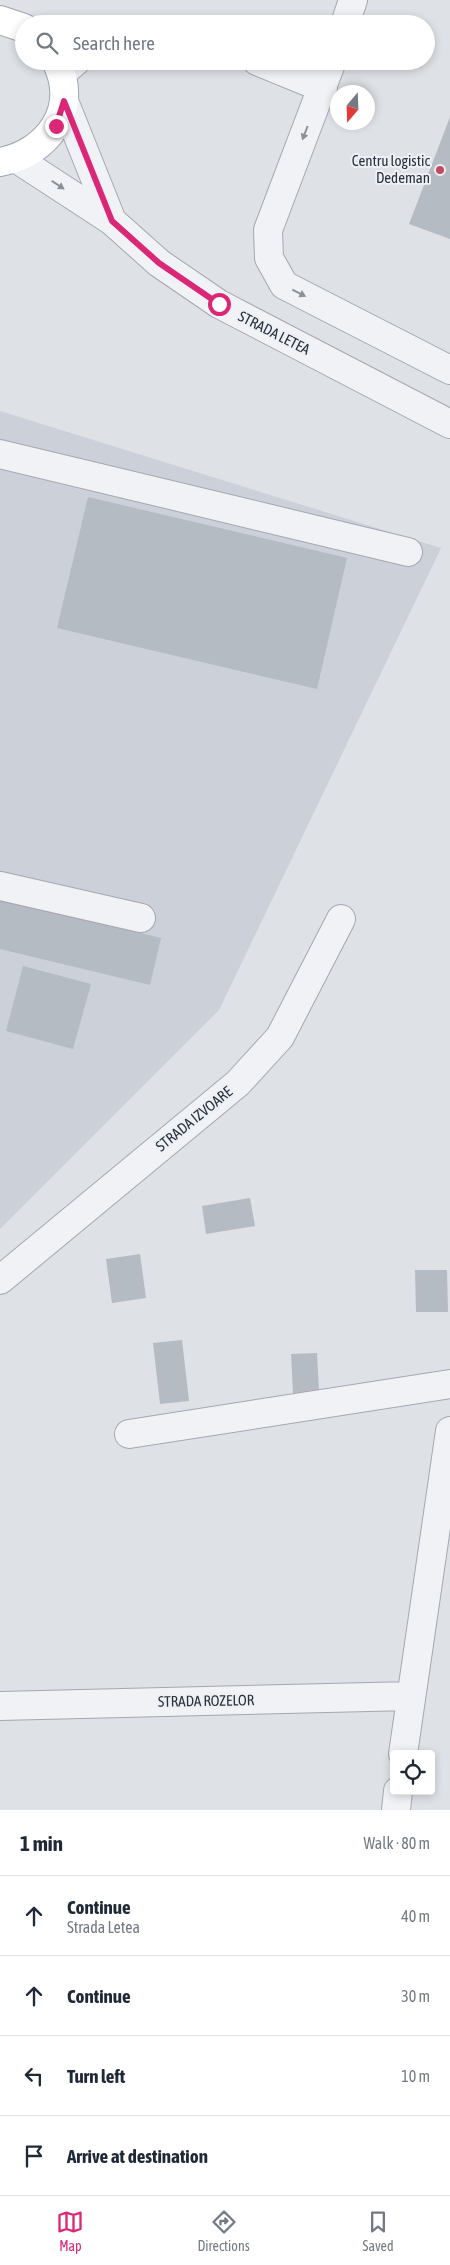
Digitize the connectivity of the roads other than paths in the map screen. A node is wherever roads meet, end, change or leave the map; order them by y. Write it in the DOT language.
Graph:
graph roads {
  1 [pos="353,0"];
  2 [pos="348,15"];
  3 [pos="65,70"];
  4 [pos="279,70"];
  5 [pos="329,70"];
  6 [pos="323,88"];
  7 [pos="64,101"];
  8 [pos="9,161"];
  9 [pos="112,221"];
  10 [pos="450,370"];
  11 [pos="450,424"];
  12 [pos="0,454"];
  13 [pos="408,552"];
  14 [pos="0,886"];
  15 [pos="141,918"];
  16 [pos="341,918"];
  17 [pos="0,1280"];
  18 [pos="450,1384"];
  19 [pos="450,1431"];
  20 [pos="130,1434"];
  21 [pos="411,1696"];
  22 [pos="0,1706"];
  23 [pos="404,1750"];
  24 [pos="398,1795"];
  25 [pos="396,1810"];
  1 -- 2 [label="street"];
  3 -- 7 [label="main road"];
  4 -- 6 [label="street"];
  5 -- 6 [label="street"];
  6 -- 10 [label="street, one-way"];
  7 -- 8 [label="main road"];
  7 -- 9 [label="street"];
  8 -- 9 [label="street, STRADA LETEA, one-way"];
  9 -- 11 [label="street, STRADA LETEA"];
  12 -- 13 [label="street"];
  14 -- 15 [label="street"];
  16 -- 17 [label="street, STRADA IZVOARE"];
  18 -- 20 [label="street"];
  19 -- 21 [label="street"];
  21 -- 22 [label="street, STRADA ROZELOR"];
  21 -- 23 [label="street"];
  24 -- 25 [label="street"];
}
